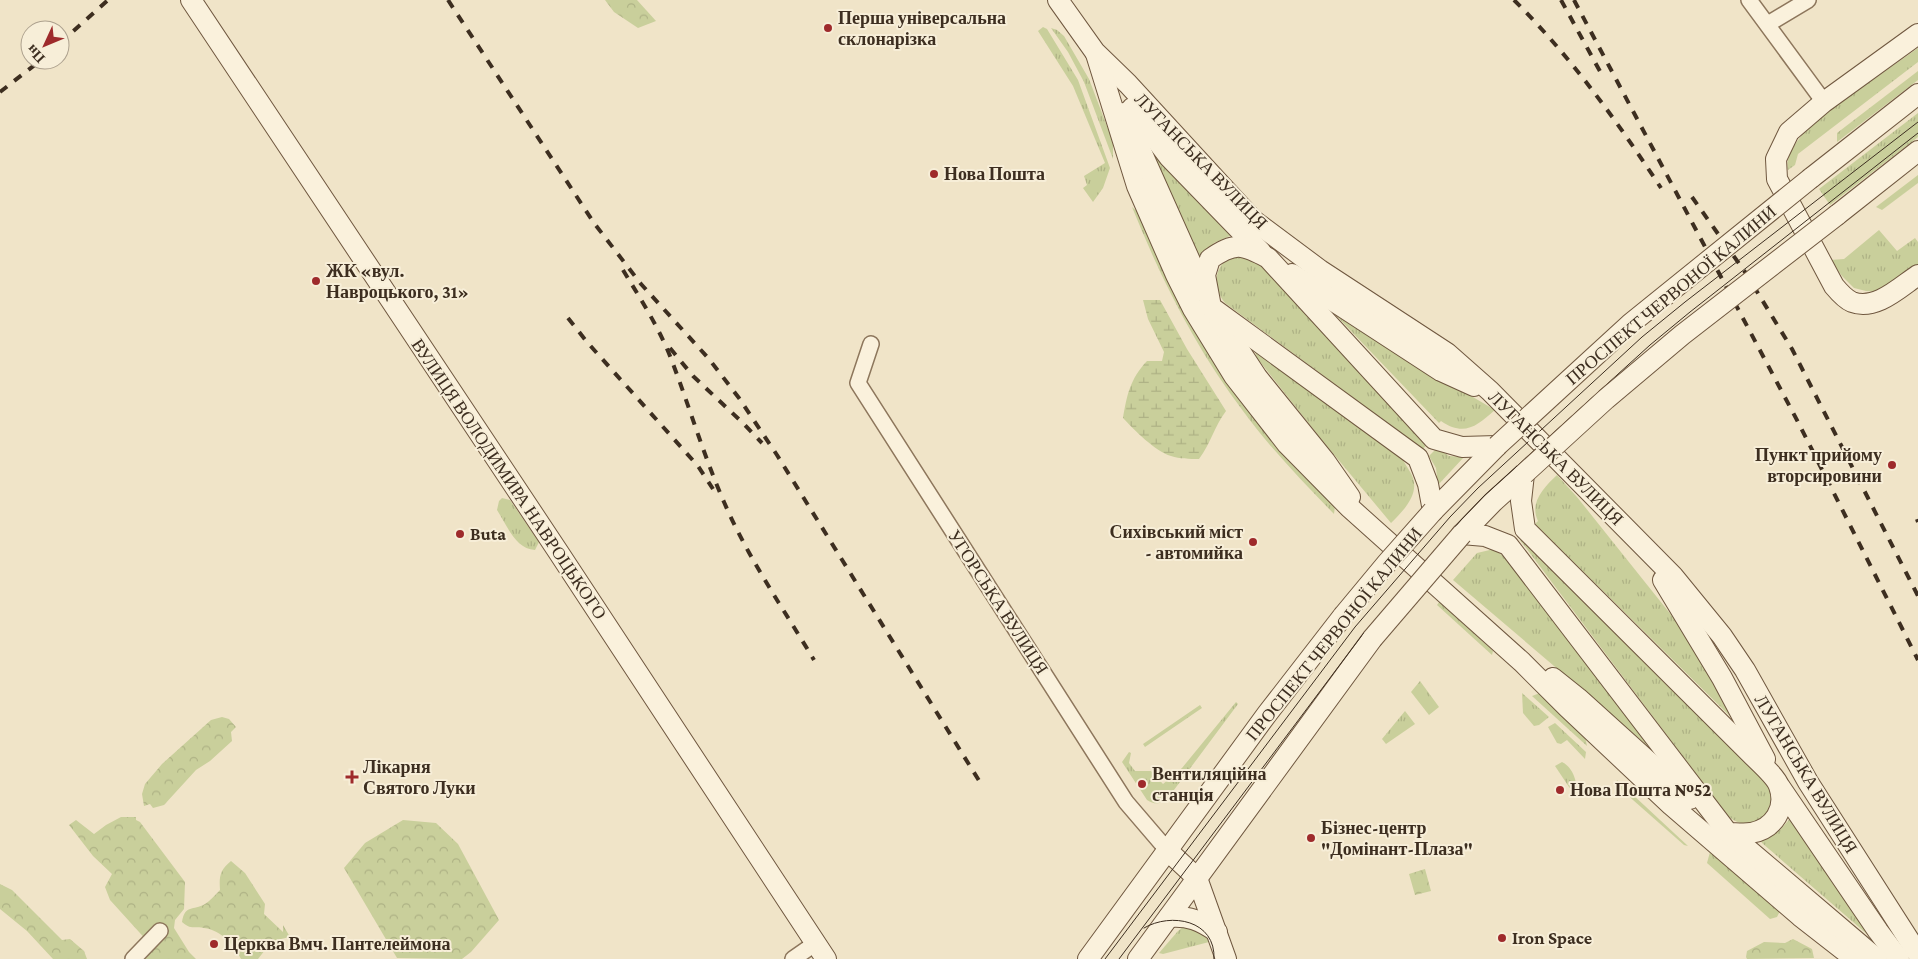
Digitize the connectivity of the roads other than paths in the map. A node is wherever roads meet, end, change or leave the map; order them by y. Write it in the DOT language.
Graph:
graph roads {
  1 [pos="191,0"];
  2 [pos="1058,0"];
  3 [pos="1749,0"];
  4 [pos="1808,0"];
  5 [pos="1768,24"];
  6 [pos="1918,34"];
  7 [pos="1095,52"];
  8 [pos="1918,94"];
  9 [pos="1824,102"];
  10 [pos="1918,151"];
  11 [pos="1268,258"];
  12 [pos="1918,275"];
  13 [pos="1211,307"];
  14 [pos="871,344"];
  15 [pos="1490,391"];
  16 [pos="1498,446"];
  17 [pos="1524,474"];
  18 [pos="1433,511"];
  19 [pos="1364,520"];
  20 [pos="1462,534"];
  21 [pos="1640,545"];
  22 [pos="1522,662"];
  23 [pos="1779,785"];
  24 [pos="1728,833"];
  25 [pos="1168,850"];
  26 [pos="1196,878"];
  27 [pos="1169,917"];
  28 [pos="160,931"];
  29 [pos="1217,932"];
  30 [pos="821,951"];
  31 [pos="1918,954"];
  32 [pos="133,959"];
  33 [pos="793,959"];
  34 [pos="1088,959"];
  35 [pos="1138,959"];
  36 [pos="1226,959"];
  37 [pos="1855,959"];
  38 [pos="1877,959"];
  39 [pos="1899,959"];
  1 -- 30 [label="main road, ВУЛИЦЯ ВОЛОДИМИРА НАВРОЦЬКОГО"];
  2 -- 7 [label="main road, ЛУГАНСЬКА ВУЛИЦЯ"];
  3 -- 5 [label="street"];
  4 -- 5 [label="street"];
  5 -- 9 [label="street"];
  6 -- 9 [label="main road"];
  7 -- 11 [label="main road"];
  7 -- 13 [label="main road"];
  7 -- 15 [label="main road, ЛУГАНСЬКА ВУЛИЦЯ"];
  7 -- 19 [label="main road, ЛУГАНСЬКА ВУЛИЦЯ"];
  8 -- 16 [label="main road, ПРОСПЕКТ ЧЕРВОНОЇ КАЛИНИ, bridge"];
  9 -- 12 [label="main road"];
  10 -- 17 [label="main road, ПРОСПЕКТ ЧЕРВОНОЇ КАЛИНИ, bridge"];
  11 -- 13 [label="main road"];
  11 -- 15 [label="main road"];
  11 -- 16 [label="main road"];
  13 -- 18 [label="main road"];
  13 -- 19 [label="main road"];
  14 -- 25 [label="street, УГОРСЬКА ВУЛИЦЯ"];
  15 -- 21 [label="main road, ЛУГАНСЬКА ВУЛИЦЯ"];
  16 -- 18 [label="main road, ПРОСПЕКТ ЧЕРВОНОЇ КАЛИНИ"];
  17 -- 20 [label="main road, ПРОСПЕКТ ЧЕРВОНОЇ КАЛИНИ"];
  17 -- 23 [label="main road"];
  18 -- 25 [label="main road, ПРОСПЕКТ ЧЕРВОНОЇ КАЛИНИ, bridge"];
  19 -- 22 [label="main road, ЛУГАНСЬКА ВУЛИЦЯ"];
  20 -- 24 [label="main road"];
  20 -- 26 [label="main road, ПРОСПЕКТ ЧЕРВОНОЇ КАЛИНИ, bridge"];
  21 -- 23 [label="main road"];
  21 -- 31 [label="main road, ЛУГАНСЬКА ВУЛИЦЯ"];
  22 -- 24 [label="main road"];
  22 -- 37 [label="main road, ЛУГАНСЬКА ВУЛИЦЯ"];
  23 -- 24 [label="main road"];
  23 -- 39 [label="main road"];
  24 -- 38 [label="main road"];
  25 -- 26 [label="main road"];
  25 -- 34 [label="main road, ПРОСПЕКТ ЧЕРВОНОЇ КАЛИНИ"];
  26 -- 27 [label="main road, ПРОСПЕКТ ЧЕРВОНОЇ КАЛИНИ"];
  26 -- 29 [label="main road"];
  27 -- 29 [label="main road"];
  27 -- 35 [label="main road, ПРОСПЕКТ ЧЕРВОНОЇ КАЛИНИ"];
  28 -- 32 [label="street"];
  29 -- 36 [label="main road"];
  30 -- 33 [label="street"];
}
